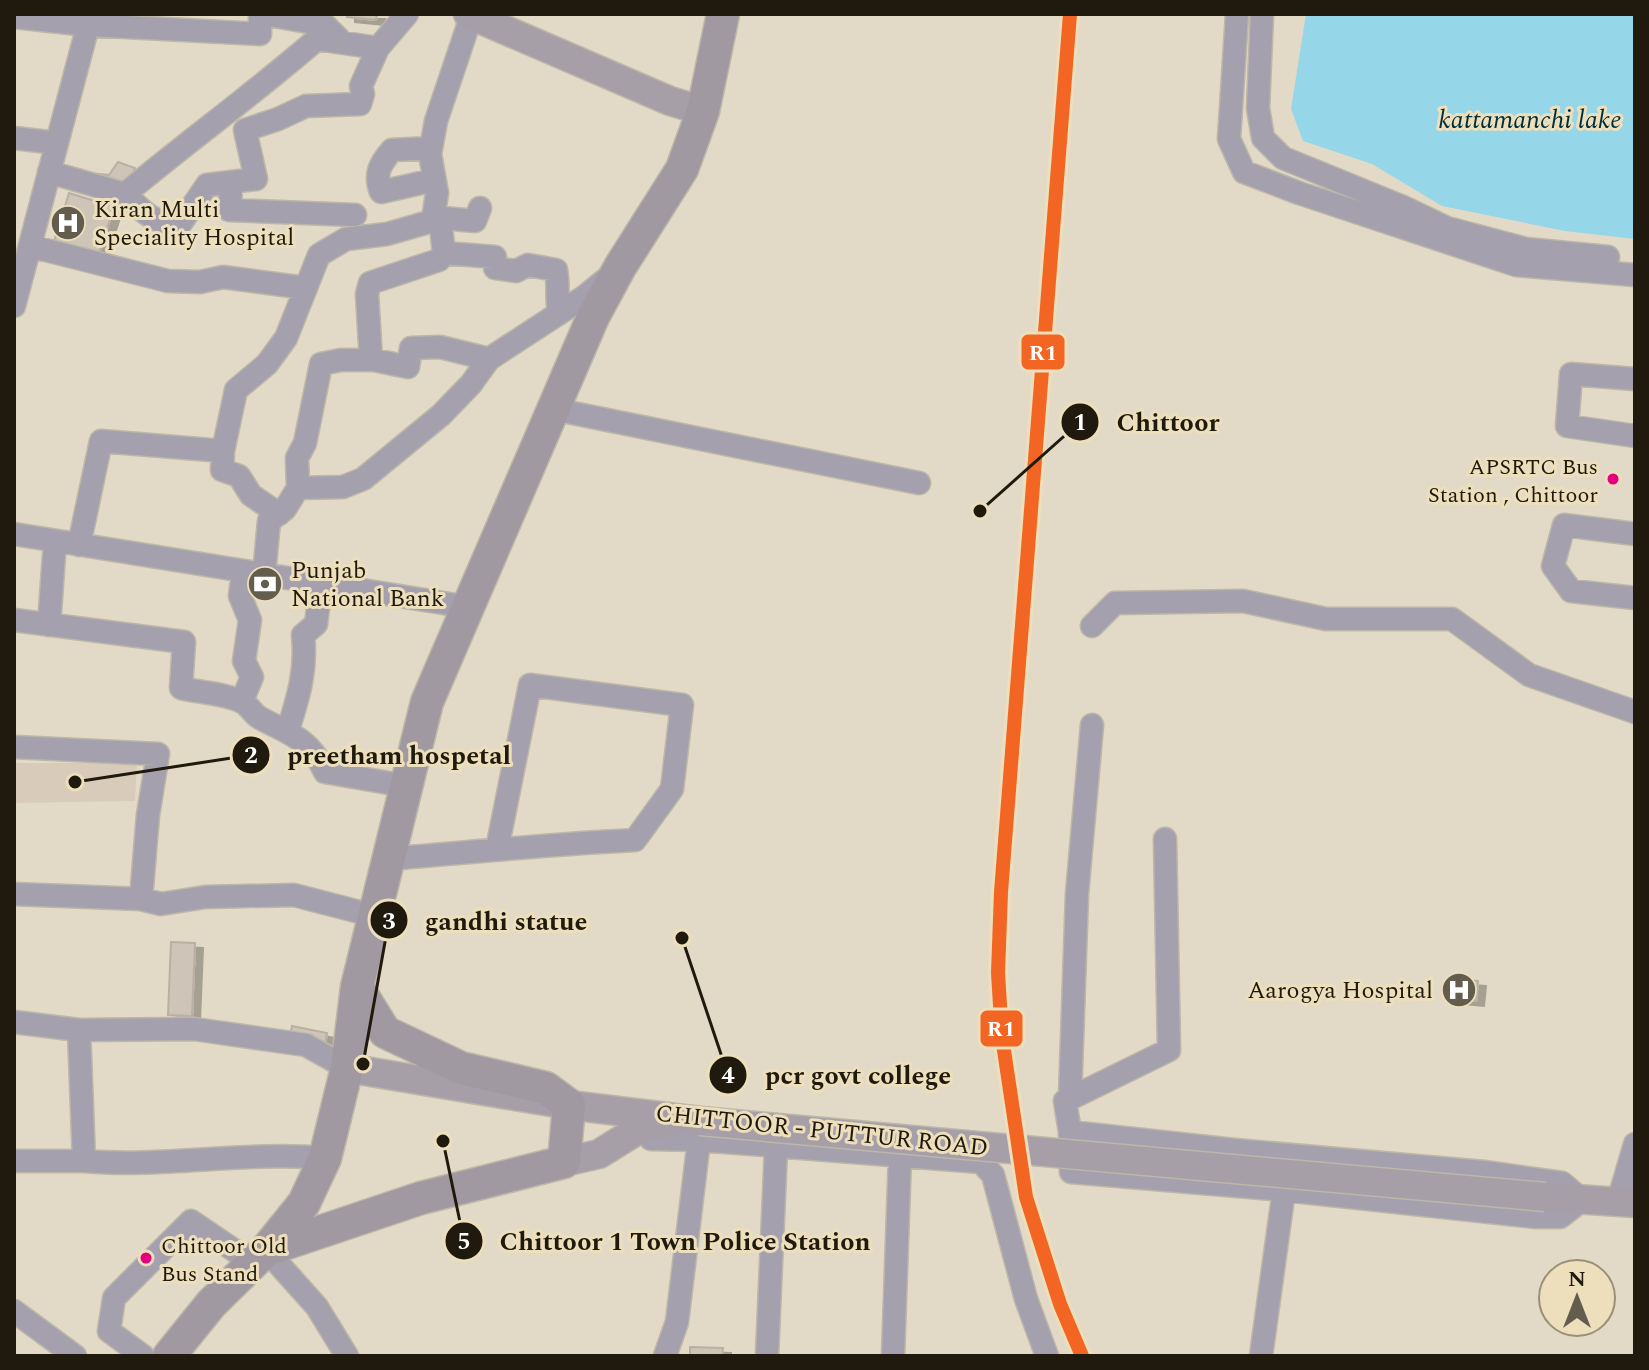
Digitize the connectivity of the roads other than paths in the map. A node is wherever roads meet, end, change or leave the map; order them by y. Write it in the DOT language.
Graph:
graph roads {
  1 [pos="262,14"];
  2 [pos="407,14"];
  3 [pos="723,14"];
  4 [pos="1237,14"];
  5 [pos="1262,14"];
  6 [pos="470,15"];
  7 [pos="14,17"];
  8 [pos="89,20"];
  9 [pos="337,29"];
  10 [pos="378,48"];
  11 [pos="703,111"];
  12 [pos="14,138"];
  13 [pos="57,143"];
  14 [pos="431,148"];
  15 [pos="49,172"];
  16 [pos="434,180"];
  17 [pos="232,182"];
  18 [pos="381,192"];
  19 [pos="125,194"];
  20 [pos="480,208"];
  21 [pos="355,215"];
  22 [pos="436,220"];
  23 [pos="346,239"];
  24 [pos="25,240"];
  25 [pos="444,253"];
  26 [pos="1635,260"];
  27 [pos="620,267"];
  28 [pos="1635,275"];
  29 [pos="306,288"];
  30 [pos="15,302"];
  31 [pos="559,312"];
  32 [pos="489,359"];
  33 [pos="371,360"];
  34 [pos="1635,379"];
  35 [pos="553,409"];
  36 [pos="1635,436"];
  37 [pos="223,451"];
  38 [pos="919,483"];
  39 [pos="298,488"];
  40 [pos="279,514"];
  41 [pos="14,534"];
  42 [pos="1635,534"];
  43 [pos="55,541"];
  44 [pos="79,545"];
  45 [pos="253,573"];
  46 [pos="321,584"];
  47 [pos="1635,598"];
  48 [pos="468,607"];
  49 [pos="14,620"];
  50 [pos="49,625"];
  51 [pos="1092,626"];
  52 [pos="242,701"];
  53 [pos="1635,712"];
  54 [pos="1092,725"];
  55 [pos="288,730"];
  56 [pos="14,747"];
  57 [pos="406,786"];
  58 [pos="1165,839"];
  59 [pos="497,849"];
  60 [pos="389,859"];
  61 [pos="14,894"];
  62 [pos="141,899"];
  63 [pos="375,916"];
  64 [pos="357,987"];
  65 [pos="14,1022"];
  66 [pos="79,1030"];
  67 [pos="347,1068"];
  68 [pos="1065,1101"];
  69 [pos="569,1105"];
  70 [pos="640,1119"];
  71 [pos="695,1127"];
  72 [pos="1070,1132"];
  73 [pos="1635,1144"];
  74 [pos="776,1148"];
  75 [pos="900,1155"];
  76 [pos="325,1158"];
  77 [pos="14,1161"];
  78 [pos="84,1161"];
  79 [pos="564,1162"];
  80 [pos="1284,1190"];
  81 [pos="1582,1200"];
  82 [pos="1626,1203"];
  83 [pos="260,1256"];
  84 [pos="14,1311"];
  85 [pos="75,1356"];
  86 [pos="143,1356"];
  87 [pos="169,1356"];
  88 [pos="347,1356"];
  89 [pos="665,1356"];
  90 [pos="767,1356"];
  91 [pos="893,1356"];
  92 [pos="1047,1356"];
  93 [pos="1261,1356"];
  1 -- 8 [label="street"];
  1 -- 9 [label="street"];
  2 -- 10 [label="street"];
  3 -- 11 [label="highway"];
  4 -- 28 [label="street"];
  5 -- 26 [label="street"];
  6 -- 11 [label="main road"];
  6 -- 14 [label="street"];
  7 -- 8 [label="street"];
  8 -- 13 [label="street"];
  9 -- 10 [label="street"];
  9 -- 19 [label="street"];
  10 -- 17 [label="street"];
  11 -- 27 [label="highway"];
  12 -- 13 [label="street"];
  13 -- 15 [label="street"];
  14 -- 16 [label="street"];
  14 -- 18 [label="street"];
  15 -- 19 [label="street"];
  15 -- 24 [label="street"];
  16 -- 18 [label="street"];
  16 -- 22 [label="street"];
  17 -- 19 [label="street"];
  17 -- 21 [label="street"];
  18 -- 21 [label="street"];
  20 -- 22 [label="street"];
  21 -- 23 [label="street"];
  22 -- 23 [label="street"];
  22 -- 25 [label="street"];
  23 -- 29 [label="street"];
  24 -- 29 [label="street"];
  24 -- 30 [label="street"];
  25 -- 31 [label="street"];
  25 -- 33 [label="street"];
  27 -- 31 [label="street"];
  27 -- 35 [label="highway"];
  29 -- 37 [label="street"];
  31 -- 32 [label="street"];
  32 -- 33 [label="street"];
  32 -- 39 [label="street"];
  33 -- 39 [label="street"];
  34 -- 36 [label="street"];
  35 -- 38 [label="street"];
  35 -- 48 [label="highway"];
  37 -- 40 [label="street"];
  37 -- 44 [label="street"];
  39 -- 40 [label="street"];
  40 -- 45 [label="street"];
  41 -- 43 [label="street"];
  42 -- 47 [label="street"];
  43 -- 44 [label="street"];
  43 -- 50 [label="street"];
  44 -- 45 [label="street"];
  45 -- 46 [label="street"];
  45 -- 52 [label="street"];
  46 -- 48 [label="street"];
  46 -- 55 [label="street"];
  48 -- 57 [label="highway"];
  49 -- 50 [label="street"];
  50 -- 52 [label="street"];
  51 -- 53 [label="street"];
  52 -- 55 [label="street"];
  54 -- 68 [label="street"];
  55 -- 57 [label="street"];
  56 -- 62 [label="street"];
  57 -- 60 [label="highway"];
  58 -- 68 [label="street"];
  59 -- 59 [label="street"];
  59 -- 60 [label="street"];
  60 -- 63 [label="highway"];
  61 -- 62 [label="street"];
  62 -- 63 [label="street"];
  63 -- 64 [label="highway"];
  64 -- 67 [label="highway"];
  64 -- 69 [label="highway"];
  65 -- 66 [label="street"];
  66 -- 67 [label="street"];
  66 -- 78 [label="street"];
  67 -- 69 [label="main road, CHITTOOR - PUTTUR ROAD"];
  67 -- 76 [label="highway"];
  68 -- 72 [label="street"];
  69 -- 70 [label="main road, CHITTOOR - PUTTUR ROAD"];
  69 -- 79 [label="highway"];
  70 -- 71 [label="main road, CHITTOOR - PUTTUR ROAD"];
  70 -- 79 [label="main road"];
  71 -- 74 [label="street"];
  71 -- 81 [label="main road, CHITTOOR - PUTTUR ROAD, bridge"];
  71 -- 89 [label="street"];
  72 -- 80 [label="street"];
  72 -- 81 [label="street"];
  73 -- 82 [label="street"];
  74 -- 75 [label="street"];
  74 -- 90 [label="street"];
  75 -- 91 [label="street"];
  75 -- 92 [label="street"];
  76 -- 78 [label="street"];
  76 -- 83 [label="highway"];
  77 -- 78 [label="street"];
  79 -- 83 [label="highway"];
  80 -- 81 [label="street"];
  80 -- 93 [label="street"];
  81 -- 82 [label="main road, CHITTOOR - PUTTUR ROAD"];
  83 -- 86 [label="street"];
  83 -- 87 [label="highway"];
  83 -- 88 [label="street"];
  84 -- 85 [label="street"];
}
